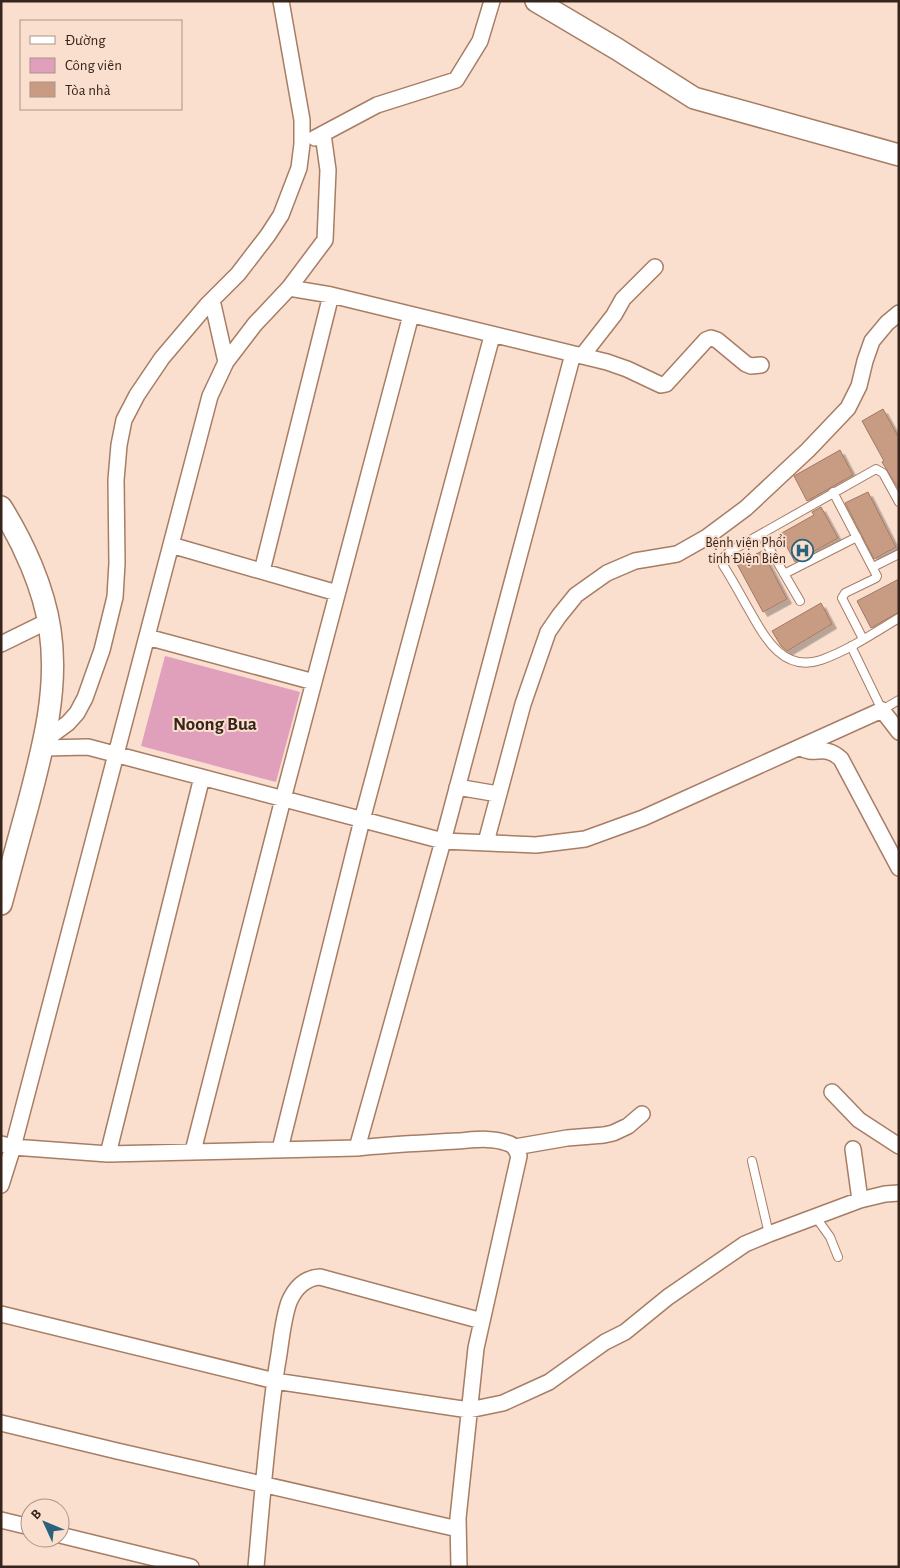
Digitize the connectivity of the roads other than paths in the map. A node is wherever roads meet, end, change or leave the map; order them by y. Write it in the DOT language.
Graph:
graph roads {
  1 [pos="281,1"];
  2 [pos="492,1"];
  3 [pos="536,1"];
  4 [pos="323,134"];
  5 [pos="302,144"];
  6 [pos="899,155"];
  7 [pos="655,267"];
  8 [pos="288,288"];
  9 [pos="331,295"];
  10 [pos="212,303"];
  11 [pos="899,313"];
  12 [pos="411,315"];
  13 [pos="492,336"];
  14 [pos="578,355"];
  15 [pos="226,362"];
  16 [pos="760,365"];
  17 [pos="833,492"];
  18 [pos="899,502"];
  19 [pos="1,507"];
  20 [pos="760,534"];
  21 [pos="9,535"];
  22 [pos="857,537"];
  23 [pos="172,545"];
  24 [pos="899,554"];
  25 [pos="873,567"];
  26 [pos="262,571"];
  27 [pos="784,574"];
  28 [pos="337,593"];
  29 [pos="800,601"];
  30 [pos="899,618"];
  31 [pos="48,621"];
  32 [pos="147,637"];
  33 [pos="863,639"];
  34 [pos="1,644"];
  35 [pos="851,646"];
  36 [pos="314,682"];
  37 [pos="899,700"];
  38 [pos="882,710"];
  39 [pos="899,732"];
  40 [pos="44,744"];
  41 [pos="800,747"];
  42 [pos="117,754"];
  43 [pos="202,777"];
  44 [pos="458,787"];
  45 [pos="498,794"];
  46 [pos="283,799"];
  47 [pos="362,820"];
  48 [pos="443,841"];
  49 [pos="486,842"];
  50 [pos="899,868"];
  51 [pos="1,904"];
  52 [pos="832,1092"];
  53 [pos="642,1114"];
  54 [pos="7,1146"];
  55 [pos="899,1146"];
  56 [pos="515,1147"];
  57 [pos="357,1148"];
  58 [pos="280,1149"];
  59 [pos="853,1149"];
  60 [pos="193,1151"];
  61 [pos="108,1154"];
  62 [pos="752,1161"];
  63 [pos="1,1185"];
  64 [pos="899,1193"];
  65 [pos="860,1200"];
  66 [pos="815,1216"];
  67 [pos="769,1234"];
  68 [pos="838,1258"];
  69 [pos="1,1314"];
  70 [pos="482,1320"];
  71 [pos="275,1381"];
  72 [pos="469,1410"];
  73 [pos="1,1423"];
  74 [pos="263,1485"];
  75 [pos="1,1520"];
  76 [pos="20,1525"];
  77 [pos="458,1529"];
  78 [pos="70,1537"];
  79 [pos="191,1567"];
  80 [pos="256,1567"];
  81 [pos="459,1567"];
  1 -- 5 [label="street"];
  2 -- 4 [label="street"];
  3 -- 6 [label="street"];
  4 -- 5 [label="street"];
  4 -- 8 [label="street"];
  5 -- 10 [label="street"];
  7 -- 14 [label="street"];
  8 -- 9 [label="street"];
  8 -- 15 [label="street"];
  9 -- 12 [label="street"];
  9 -- 26 [label="street"];
  10 -- 15 [label="street"];
  10 -- 40 [label="street"];
  11 -- 45 [label="street"];
  12 -- 13 [label="street"];
  12 -- 28 [label="street"];
  13 -- 14 [label="street"];
  13 -- 47 [label="street"];
  14 -- 16 [label="street"];
  14 -- 44 [label="street"];
  15 -- 23 [label="street"];
  17 -- 18 [label="lane"];
  17 -- 20 [label="lane"];
  17 -- 22 [label="lane"];
  19 -- 21 [label="street"];
  20 -- 27 [label="lane"];
  20 -- 35 [label="lane"];
  21 -- 31 [label="street"];
  22 -- 25 [label="lane"];
  22 -- 27 [label="lane"];
  23 -- 26 [label="street"];
  23 -- 32 [label="street"];
  24 -- 25 [label="lane"];
  25 -- 33 [label="lane"];
  26 -- 28 [label="street"];
  27 -- 29 [label="lane"];
  28 -- 36 [label="street"];
  30 -- 33 [label="lane"];
  31 -- 34 [label="street"];
  31 -- 40 [label="street"];
  32 -- 36 [label="street"];
  32 -- 42 [label="street"];
  33 -- 35 [label="lane"];
  35 -- 38 [label="lane"];
  36 -- 46 [label="street"];
  37 -- 38 [label="lane"];
  38 -- 39 [label="street"];
  38 -- 41 [label="street"];
  40 -- 42 [label="street"];
  40 -- 51 [label="street"];
  41 -- 49 [label="street"];
  41 -- 50 [label="street"];
  42 -- 43 [label="street"];
  42 -- 54 [label="street"];
  43 -- 46 [label="street"];
  43 -- 61 [label="street"];
  44 -- 45 [label="street"];
  44 -- 48 [label="street"];
  45 -- 49 [label="street"];
  46 -- 47 [label="street"];
  46 -- 60 [label="street"];
  47 -- 48 [label="street"];
  47 -- 58 [label="street"];
  48 -- 49 [label="street"];
  48 -- 57 [label="street"];
  52 -- 55 [label="street"];
  53 -- 56 [label="street"];
  54 -- 61 [label="street"];
  54 -- 63 [label="street"];
  56 -- 57 [label="street"];
  56 -- 70 [label="street"];
  57 -- 58 [label="street"];
  58 -- 60 [label="street"];
  59 -- 65 [label="street"];
  60 -- 61 [label="street"];
  62 -- 67 [label="lane"];
  64 -- 65 [label="street"];
  65 -- 66 [label="street"];
  66 -- 67 [label="street"];
  66 -- 68 [label="lane"];
  67 -- 72 [label="street"];
  69 -- 71 [label="street"];
  70 -- 71 [label="street"];
  70 -- 72 [label="street"];
  71 -- 72 [label="street"];
  71 -- 74 [label="street"];
  72 -- 77 [label="street"];
  73 -- 74 [label="street"];
  74 -- 77 [label="street"];
  74 -- 80 [label="street"];
  75 -- 76 [label="street"];
  77 -- 81 [label="street"];
  78 -- 79 [label="street"];
}
